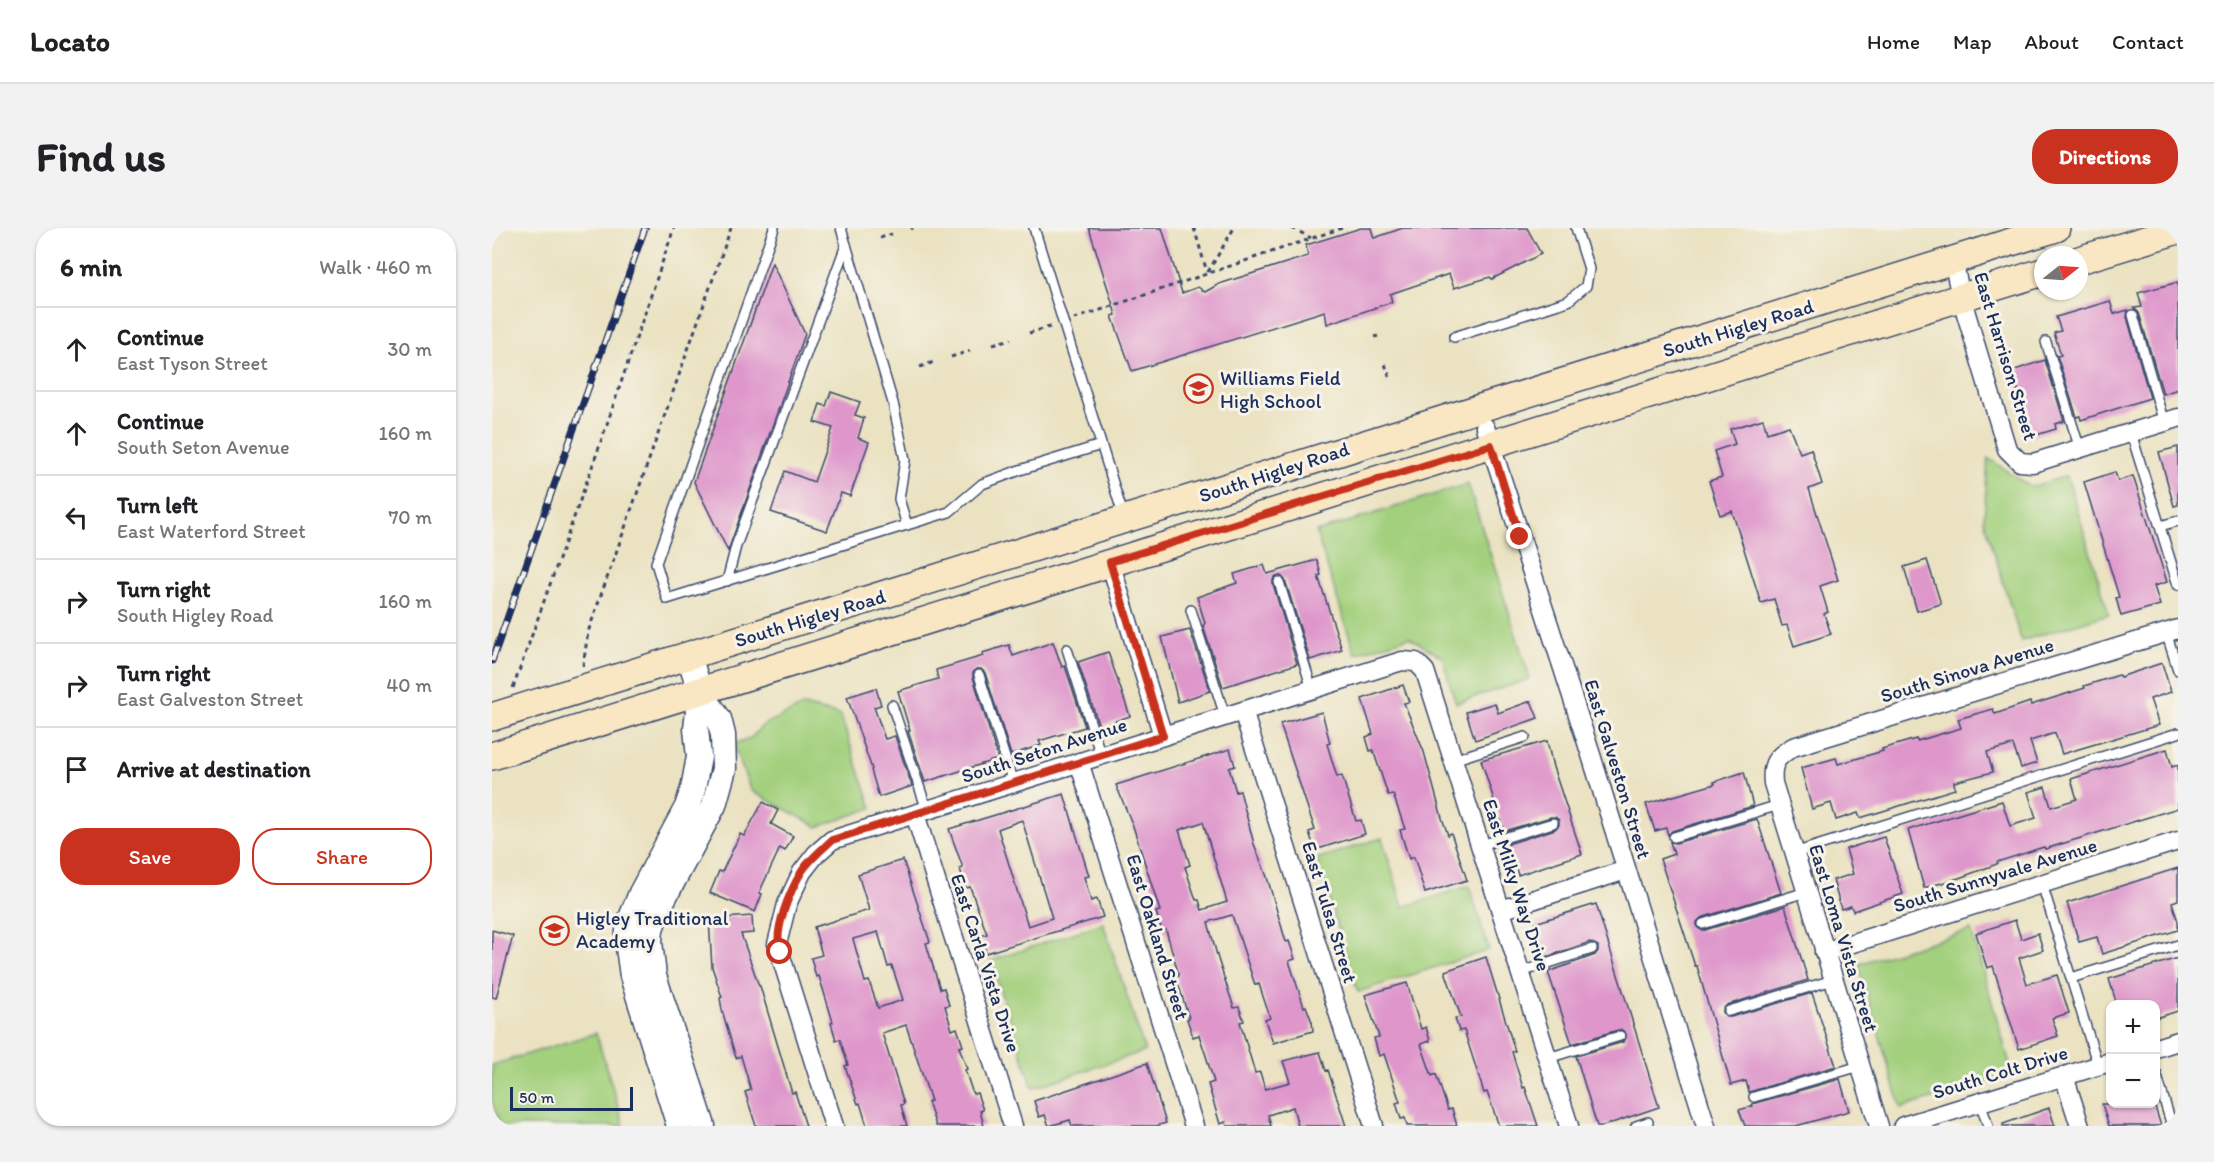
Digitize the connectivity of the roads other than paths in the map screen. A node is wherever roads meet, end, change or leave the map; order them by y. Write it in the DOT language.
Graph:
graph roads {
  1 [pos="774,228"];
  2 [pos="842,228"];
  3 [pos="1034,228"];
  4 [pos="2056,228"];
  5 [pos="1578,229"];
  6 [pos="2178,230"];
  7 [pos="846,245"];
  8 [pos="2088,257"];
  9 [pos="1953,260"];
  10 [pos="2034,275"];
  11 [pos="1961,297"];
  12 [pos="2133,315"];
  13 [pos="1454,337"];
  14 [pos="2046,342"];
  15 [pos="2171,420"];
  16 [pos="2131,433"];
  17 [pos="1488,436"];
  18 [pos="1101,445"];
  19 [pos="2080,449"];
  20 [pos="1199,496"];
  21 [pos="1124,519"];
  22 [pos="2178,521"];
  23 [pos="908,525"];
  24 [pos="2160,526"];
  25 [pos="1110,562"];
  26 [pos="726,581"];
  27 [pos="1279,582"];
  28 [pos="2178,585"];
  29 [pos="1191,610"];
  30 [pos="2172,631"];
  31 [pos="1066,649"];
  32 [pos="689,656"];
  33 [pos="1416,662"];
  34 [pos="2178,670"];
  35 [pos="979,675"];
  36 [pos="1312,689"];
  37 [pos="700,691"];
  38 [pos="892,705"];
  39 [pos="1243,711"];
  40 [pos="492,717"];
  41 [pos="1225,717"];
  42 [pos="2178,733"];
  43 [pos="1163,736"];
  44 [pos="1525,738"];
  45 [pos="492,756"];
  46 [pos="1101,756"];
  47 [pos="1453,760"];
  48 [pos="1079,762"];
  49 [pos="1774,762"];
  50 [pos="1013,783"];
  51 [pos="1779,805"];
  52 [pos="921,812"];
  53 [pos="1553,823"];
  54 [pos="1674,837"];
  55 [pos="2178,841"];
  56 [pos="1480,845"];
  57 [pos="1794,853"];
  58 [pos="1626,870"];
  59 [pos="2042,884"];
  60 [pos="1806,892"];
  61 [pos="1501,910"];
  62 [pos="1703,924"];
  63 [pos="2178,945"];
  64 [pos="1592,949"];
  65 [pos="1824,952"];
  66 [pos="1521,972"];
  67 [pos="2071,978"];
  68 [pos="1833,980"];
  69 [pos="650,998"];
  70 [pos="1729,1011"];
  71 [pos="1620,1036"];
  72 [pos="2178,1041"];
  73 [pos="2160,1047"];
  74 [pos="1548,1058"];
  75 [pos="2104,1064"];
  76 [pos="1860,1066"];
  77 [pos="2064,1076"];
  78 [pos="2160,1086"];
  79 [pos="1754,1097"];
  80 [pos="1980,1102"];
  81 [pos="1648,1122"];
  82 [pos="679,1126"];
  83 [pos="703,1126"];
  84 [pos="834,1126"];
  85 [pos="1013,1126"];
  86 [pos="1194,1126"];
  87 [pos="1374,1126"];
  88 [pos="1569,1126"];
  89 [pos="1636,1126"];
  90 [pos="1706,1126"];
  91 [pos="1879,1126"];
  92 [pos="1903,1126"];
  93 [pos="1988,1126"];
  94 [pos="2080,1126"];
  95 [pos="2172,1126"];
  1 -- 26 [label="lane"];
  2 -- 7 [label="lane"];
  3 -- 18 [label="lane"];
  4 -- 9 [label="main road, South Higley Road"];
  5 -- 13 [label="lane"];
  6 -- 8 [label="main road"];
  7 -- 23 [label="lane"];
  7 -- 26 [label="lane"];
  9 -- 11 [label="street, East Harrison Street"];
  9 -- 20 [label="main road, South Higley Road"];
  10 -- 11 [label="main road, South Higley Road"];
  11 -- 17 [label="main road, South Higley Road"];
  11 -- 19 [label="street, East Harrison Street"];
  12 -- 15 [label="lane"];
  14 -- 19 [label="lane"];
  15 -- 16 [label="street"];
  16 -- 19 [label="street"];
  16 -- 24 [label="lane"];
  17 -- 25 [label="main road, South Higley Road"];
  17 -- 58 [label="street, East Galveston Street"];
  18 -- 21 [label="lane"];
  18 -- 23 [label="lane"];
  20 -- 21 [label="main road, South Higley Road"];
  20 -- 25 [label="main road"];
  21 -- 32 [label="main road, South Higley Road"];
  22 -- 24 [label="lane"];
  23 -- 26 [label="lane"];
  24 -- 28 [label="lane"];
  25 -- 37 [label="main road, South Higley Road"];
  25 -- 43 [label="street"];
  27 -- 36 [label="lane"];
  29 -- 41 [label="lane"];
  30 -- 34 [label="lane"];
  30 -- 49 [label="street, South Sinova Avenue"];
  31 -- 46 [label="lane"];
  32 -- 37 [label="street"];
  32 -- 40 [label="main road, South Higley Road"];
  33 -- 36 [label="street, South Seton Avenue"];
  33 -- 47 [label="street, East Milky Way Drive"];
  35 -- 50 [label="lane"];
  36 -- 39 [label="street, South Seton Avenue"];
  37 -- 45 [label="main road, South Higley Road"];
  37 -- 69 [label="street"];
  38 -- 52 [label="lane"];
  39 -- 41 [label="street, South Seton Avenue"];
  39 -- 87 [label="street, East Tulsa Street"];
  41 -- 43 [label="street, South Seton Avenue"];
  42 -- 57 [label="lane"];
  43 -- 46 [label="street, South Seton Avenue"];
  44 -- 47 [label="lane"];
  46 -- 48 [label="street, South Seton Avenue"];
  47 -- 56 [label="street, East Milky Way Drive"];
  48 -- 50 [label="street, South Seton Avenue"];
  48 -- 86 [label="street, East Oakland Street"];
  49 -- 51 [label="street, East Loma Vista Street"];
  50 -- 52 [label="street, South Seton Avenue"];
  51 -- 54 [label="lane"];
  51 -- 57 [label="street, East Loma Vista Street"];
  52 -- 84 [label="street, South Seton Avenue"];
  52 -- 85 [label="street, East Carla Vista Drive"];
  53 -- 56 [label="lane"];
  55 -- 59 [label="street, South Sunnyvale Avenue"];
  56 -- 61 [label="street, East Milky Way Drive"];
  57 -- 60 [label="street, East Loma Vista Street"];
  58 -- 61 [label="street"];
  58 -- 90 [label="street, East Galveston Street"];
  59 -- 65 [label="street, South Sunnyvale Avenue"];
  59 -- 67 [label="lane"];
  60 -- 62 [label="lane"];
  60 -- 65 [label="street, East Loma Vista Street"];
  61 -- 66 [label="street, East Milky Way Drive"];
  63 -- 67 [label="lane"];
  64 -- 66 [label="lane"];
  65 -- 68 [label="street, East Loma Vista Street"];
  66 -- 74 [label="street, East Milky Way Drive"];
  67 -- 75 [label="lane"];
  68 -- 70 [label="lane"];
  68 -- 76 [label="street, East Loma Vista Street"];
  69 -- 82 [label="street"];
  69 -- 83 [label="street"];
  71 -- 74 [label="lane"];
  72 -- 73 [label="street"];
  74 -- 88 [label="street, East Milky Way Drive"];
  75 -- 77 [label="street, South Colt Drive"];
  76 -- 79 [label="lane"];
  76 -- 91 [label="street, East Loma Vista Street"];
  77 -- 80 [label="street, South Colt Drive"];
  77 -- 94 [label="street"];
  78 -- 95 [label="lane"];
  80 -- 92 [label="street, South Colt Drive"];
  80 -- 93 [label="lane"];
  81 -- 89 [label="lane"];
}
